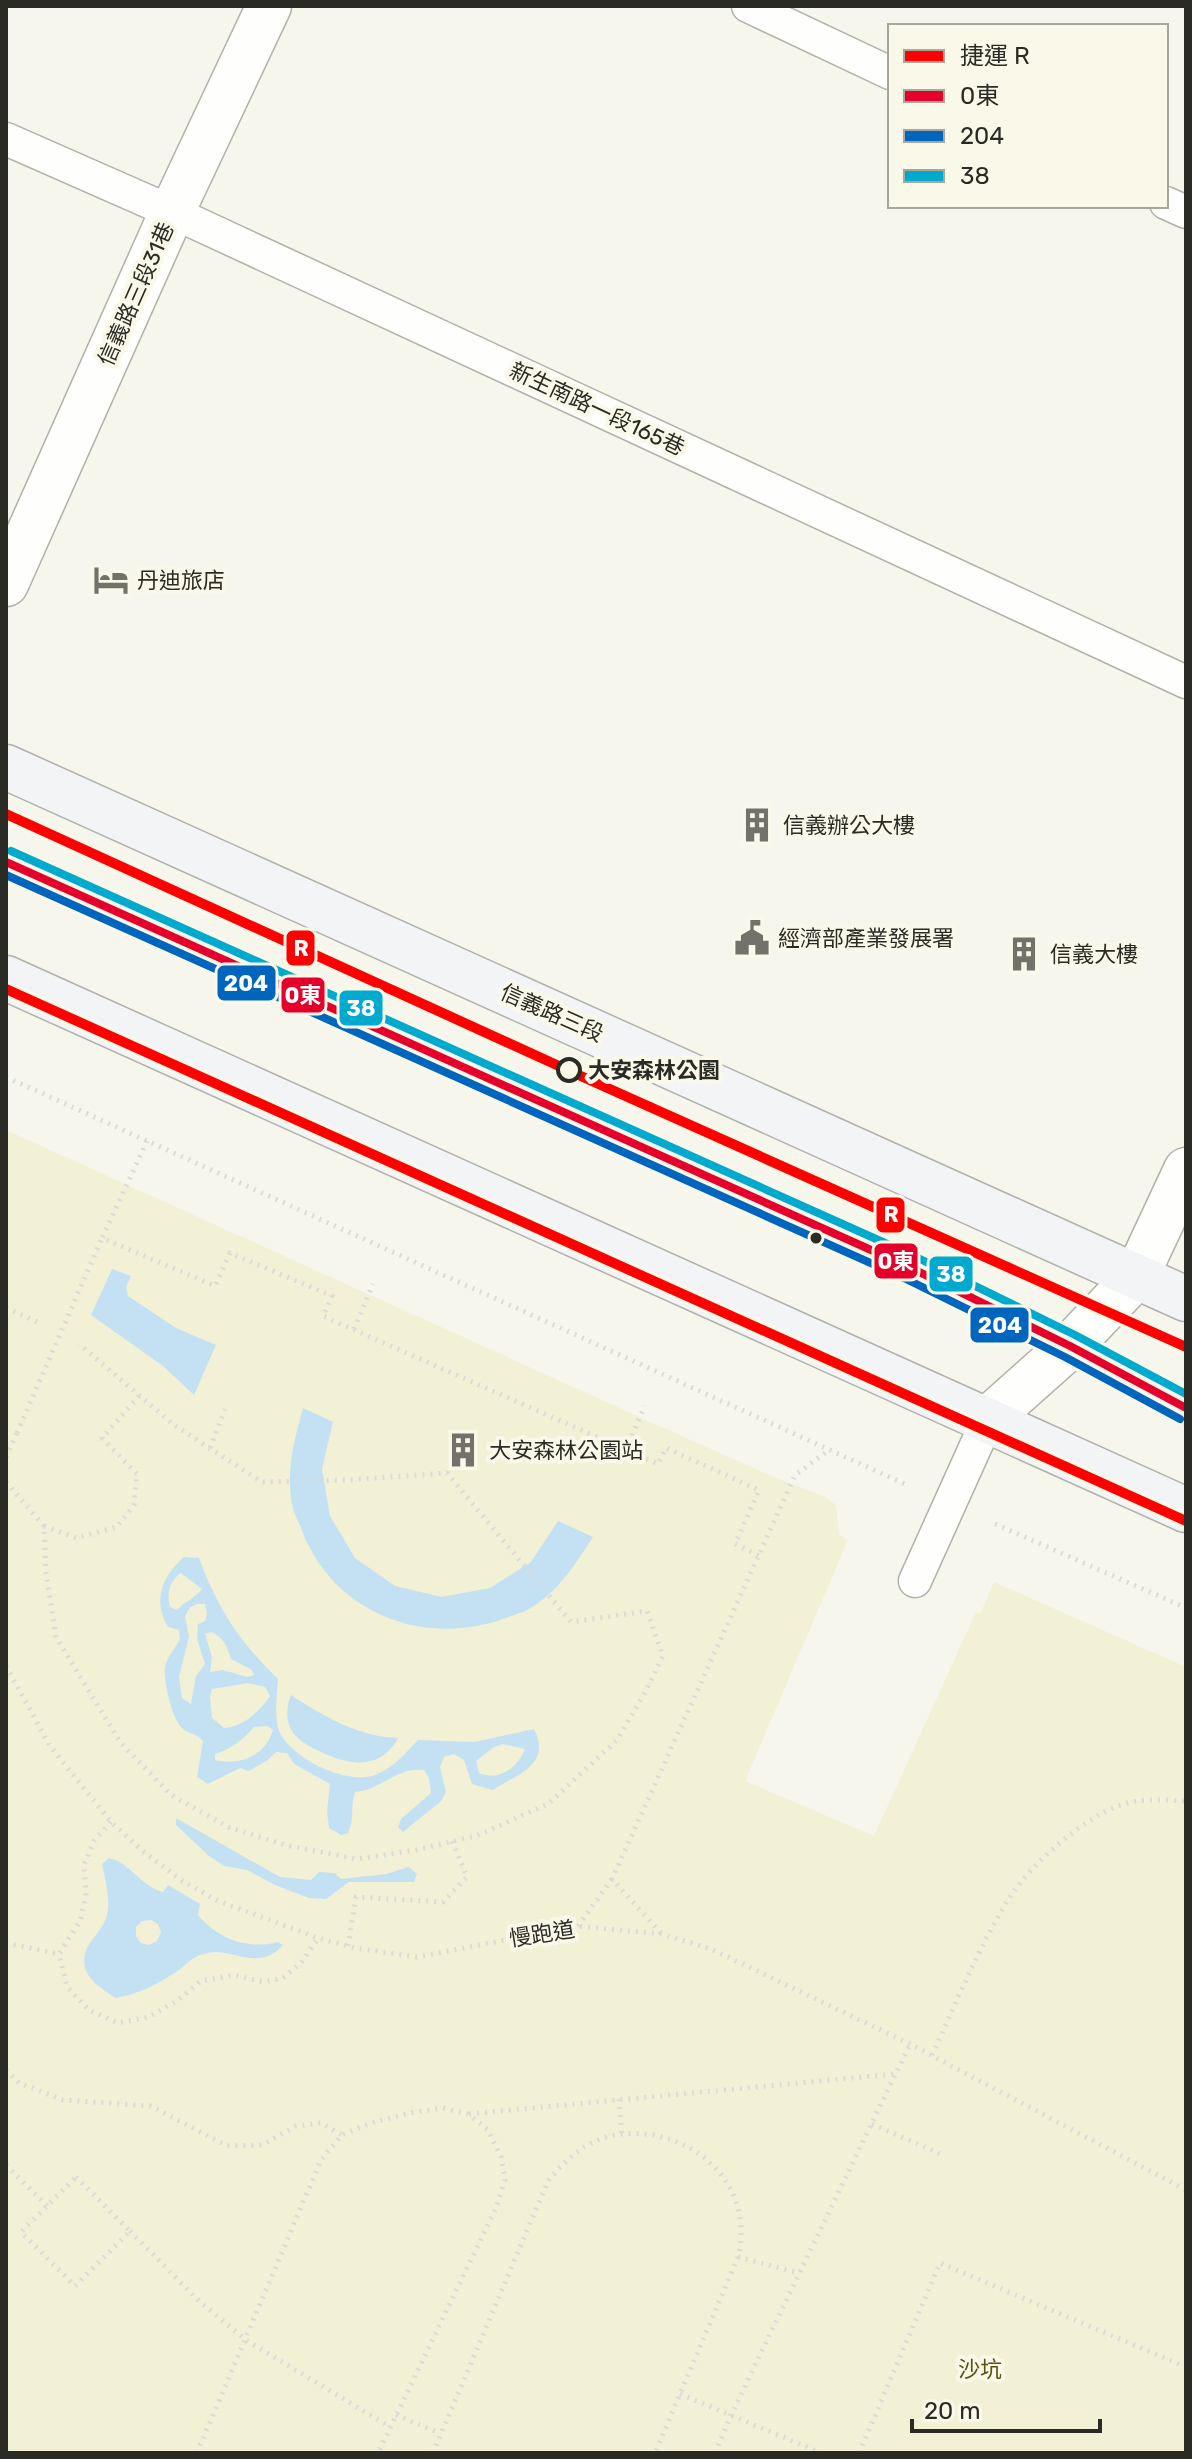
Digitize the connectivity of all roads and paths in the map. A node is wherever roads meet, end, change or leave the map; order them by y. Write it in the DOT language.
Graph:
graph roads {
  1 [pos="269,6"];
  2 [pos="748,6"];
  3 [pos="888,72"];
  4 [pos="6,139"];
  5 [pos="172,212"];
  6 [pos="6,584"];
  7 [pos="1186,682"];
  8 [pos="6,767"];
  9 [pos="6,862"];
  10 [pos="6,978"];
  11 [pos="6,1077"];
  12 [pos="147,1141"];
  13 [pos="1186,1170"];
  14 [pos="102,1238"];
  15 [pos="285,1276"];
  16 [pos="1136,1277"];
  17 [pos="373,1284"];
  18 [pos="281,1286"];
  19 [pos="1186,1299"];
  20 [pos="6,1308"];
  21 [pos="40,1323"];
  22 [pos="354,1329"];
  23 [pos="79,1344"];
  24 [pos="1070,1346"];
  25 [pos="140,1395"];
  26 [pos="645,1406"];
  27 [pos="1186,1408"];
  28 [pos="225,1409"];
  29 [pos="988,1419"];
  30 [pos="210,1448"];
  31 [pos="625,1450"];
  32 [pos="829,1450"];
  33 [pos="6,1457"];
  34 [pos="711,1468"];
  35 [pos="707,1479"];
  36 [pos="6,1482"];
  37 [pos="950,1504"];
  38 [pos="1186,1510"];
  39 [pos="44,1526"];
  40 [pos="759,1556"];
  41 [pos="915,1581"];
  42 [pos="1186,1608"];
  43 [pos="6,1666"];
  44 [pos="1186,1801"];
  45 [pos="111,1822"];
  46 [pos="452,1841"];
  47 [pos="612,1879"];
  48 [pos="578,1926"];
  49 [pos="662,1934"];
  50 [pos="318,1938"];
  51 [pos="6,1943"];
  52 [pos="348,1946"];
  53 [pos="59,1954"];
  54 [pos="910,2044"];
  55 [pos="932,2055"];
  56 [pos="6,2070"];
  57 [pos="895,2074"];
  58 [pos="619,2099"];
  59 [pos="468,2114"];
  60 [pos="872,2124"];
  61 [pos="342,2135"];
  62 [pos="622,2136"];
  63 [pos="945,2156"];
  64 [pos="6,2165"];
  65 [pos="1186,2190"];
  66 [pos="47,2206"];
  67 [pos="130,2231"];
  68 [pos="738,2257"];
  69 [pos="799,2273"];
  70 [pos="246,2340"];
  71 [pos="1186,2367"];
  72 [pos="680,2394"];
  73 [pos="396,2415"];
  74 [pos="731,2415"];
  75 [pos="390,2427"];
  76 [pos="440,2433"];
  77 [pos="197,2453"];
  78 [pos="378,2453"];
  79 [pos="433,2453"];
  80 [pos="655,2453"];
  81 [pos="715,2453"];
  82 [pos="821,2453"];
  83 [pos="859,2453"];
  1 -- 5 [label="street, 信義路三段31巷"];
  2 -- 3 [label="lane"];
  4 -- 5 [label="lane, 新生南路一段165巷"];
  5 -- 6 [label="street, 信義路三段31巷"];
  5 -- 7 [label="lane, 新生南路一段165巷"];
  8 -- 16 [label="main road, 信義路三段"];
  9 -- 24 [label="lane"];
  10 -- 29 [label="main road"];
  11 -- 12 [label="path"];
  12 -- 14 [label="path"];
  12 -- 32 [label="path"];
  13 -- 16 [label="street"];
  14 -- 15 [label="path"];
  14 -- 33 [label="path, bridge"];
  15 -- 18 [label="path"];
  15 -- 22 [label="path"];
  16 -- 19 [label="main road, 信義路三段"];
  16 -- 24 [label="street"];
  17 -- 22 [label="path"];
  20 -- 21 [label="path"];
  22 -- 31 [label="path"];
  23 -- 25 [label="path"];
  24 -- 27 [label="lane"];
  24 -- 29 [label="street"];
  25 -- 30 [label="path"];
  25 -- 39 [label="path"];
  26 -- 31 [label="path"];
  28 -- 30 [label="path"];
  29 -- 37 [label="lane"];
  29 -- 38 [label="main road"];
  30 -- 46 [label="path"];
  31 -- 34 [label="path"];
  32 -- 37 [label="path"];
  32 -- 40 [label="path"];
  34 -- 35 [label="path"];
  34 -- 40 [label="path"];
  36 -- 39 [label="path"];
  37 -- 41 [label="lane"];
  37 -- 42 [label="path"];
  39 -- 46 [label="path"];
  40 -- 47 [label="path"];
  43 -- 45 [label="path, 慢跑道"];
  44 -- 55 [label="path"];
  45 -- 50 [label="path, 慢跑道"];
  45 -- 53 [label="path"];
  46 -- 52 [label="path"];
  47 -- 48 [label="path"];
  47 -- 49 [label="path"];
  48 -- 49 [label="path, 慢跑道"];
  48 -- 52 [label="path, 慢跑道"];
  49 -- 54 [label="path, 慢跑道"];
  50 -- 52 [label="path, 慢跑道"];
  50 -- 53 [label="path"];
  51 -- 53 [label="path"];
  54 -- 55 [label="path, 慢跑道"];
  54 -- 57 [label="path"];
  55 -- 65 [label="path, 慢跑道"];
  56 -- 61 [label="path"];
  57 -- 58 [label="path"];
  57 -- 60 [label="path"];
  58 -- 59 [label="path"];
  58 -- 62 [label="path"];
  59 -- 61 [label="path"];
  59 -- 73 [label="path"];
  60 -- 63 [label="path"];
  60 -- 69 [label="path"];
  61 -- 70 [label="path"];
  62 -- 68 [label="path"];
  62 -- 76 [label="path"];
  64 -- 66 [label="path"];
  66 -- 67 [label="path"];
  66 -- 67 [label="path"];
  67 -- 70 [label="path"];
  68 -- 69 [label="path"];
  68 -- 72 [label="path"];
  69 -- 74 [label="path"];
  70 -- 75 [label="path"];
  70 -- 77 [label="path"];
  71 -- 83 [label="path"];
  72 -- 74 [label="path"];
  72 -- 80 [label="path"];
  73 -- 75 [label="path"];
  73 -- 76 [label="path"];
  74 -- 81 [label="path"];
  74 -- 82 [label="path"];
  75 -- 78 [label="path"];
  76 -- 79 [label="path"];
}
